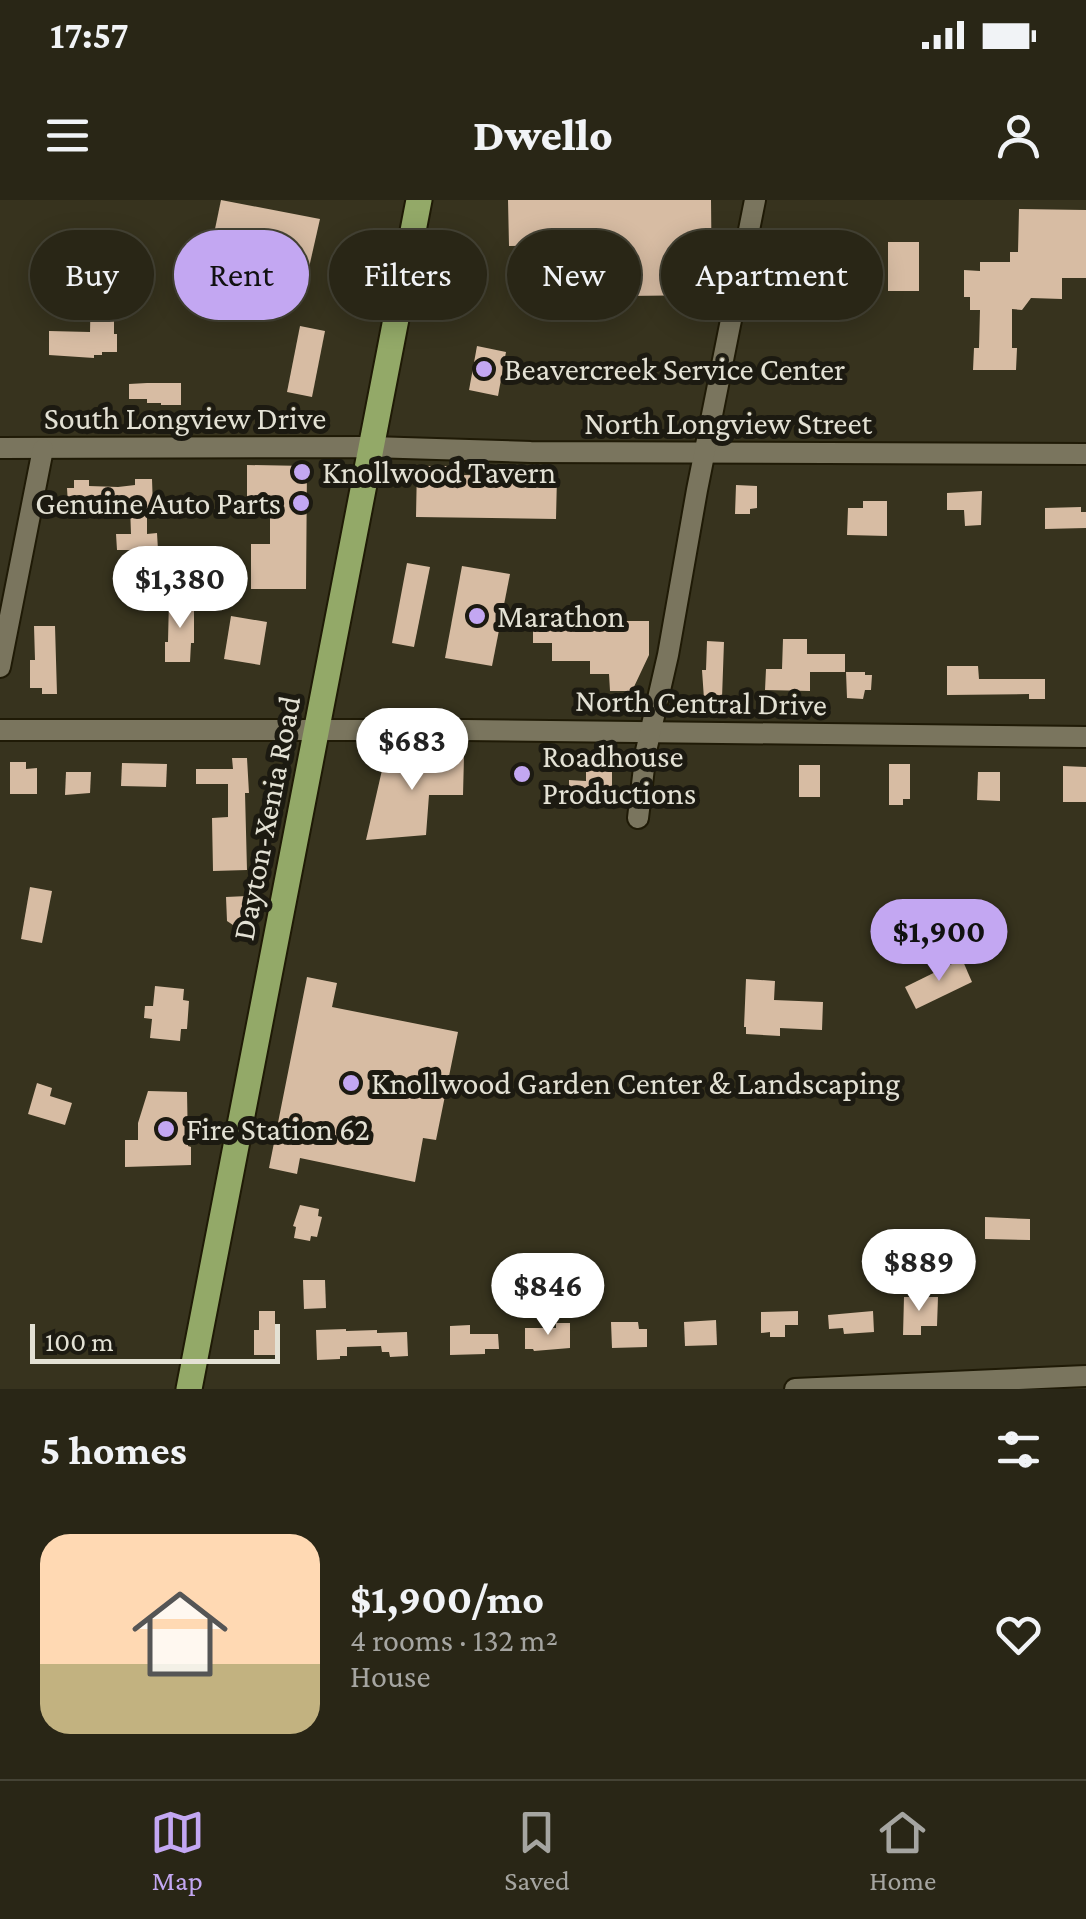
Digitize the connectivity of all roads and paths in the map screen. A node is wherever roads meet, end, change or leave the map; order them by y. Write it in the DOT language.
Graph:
graph roads {
  1 [pos="419,200"];
  2 [pos="756,200"];
  3 [pos="371,447"];
  4 [pos="0,448"];
  5 [pos="43,449"];
  6 [pos="705,452"];
  7 [pos="1086,454"];
  8 [pos="0,667"];
  9 [pos="0,730"];
  10 [pos="316,731"];
  11 [pos="651,731"];
  12 [pos="1086,736"];
  13 [pos="638,818"];
  14 [pos="1086,1376"];
  15 [pos="188,1389"];
  16 [pos="794,1389"];
  1 -- 3 [label="main road, Dayton-Xenia Road"];
  2 -- 6 [label="street"];
  3 -- 5 [label="street, South Longview Drive"];
  3 -- 6 [label="street, North Longview Street"];
  3 -- 10 [label="main road, Dayton-Xenia Road"];
  4 -- 5 [label="street, South Longview Drive"];
  5 -- 8 [label="street"];
  6 -- 7 [label="street, North Longview Street"];
  6 -- 11 [label="street"];
  9 -- 10 [label="street, North Central Drive"];
  10 -- 11 [label="street, North Central Drive"];
  10 -- 15 [label="main road, Dayton-Xenia Road"];
  11 -- 12 [label="street, North Central Drive"];
  11 -- 13 [label="street"];
  14 -- 16 [label="street"];
}
